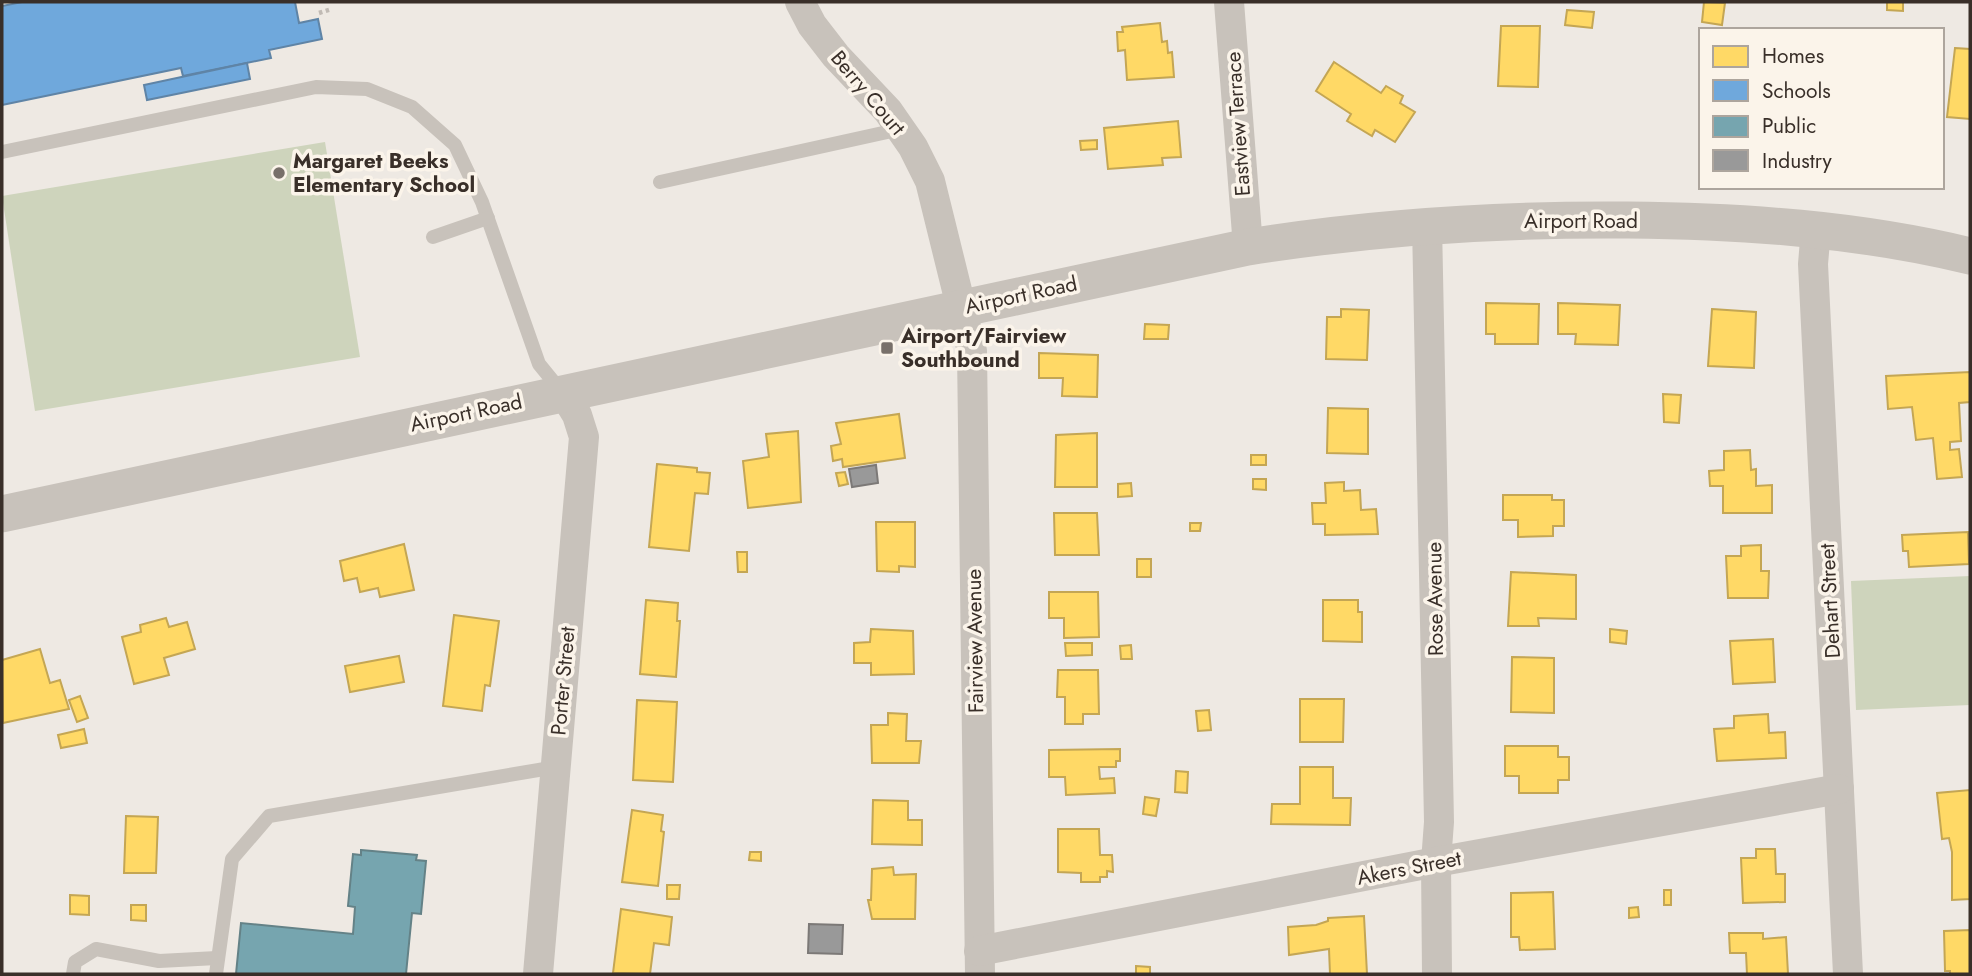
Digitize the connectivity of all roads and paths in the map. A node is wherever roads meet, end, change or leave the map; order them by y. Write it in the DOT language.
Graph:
graph roads {
  1 [pos="800,2"];
  2 [pos="1229,2"];
  3 [pos="332,9"];
  4 [pos="319,13"];
  5 [pos="901,129"];
  6 [pos="2,152"];
  7 [pos="660,182"];
  8 [pos="488,218"];
  9 [pos="1427,224"];
  10 [pos="1816,229"];
  11 [pos="433,237"];
  12 [pos="1248,247"];
  13 [pos="1970,256"];
  14 [pos="962,308"];
  15 [pos="563,392"];
  16 [pos="2,514"];
  17 [pos="556,767"];
  18 [pos="1839,789"];
  19 [pos="1436,862"];
  20 [pos="218,958"];
  21 [pos="979,963"];
  22 [pos="73,974"];
  23 [pos="216,974"];
  24 [pos="538,974"];
  25 [pos="1437,974"];
  26 [pos="1848,974"];
  1 -- 5 [label="street, Berry Court"];
  2 -- 12 [label="street, Eastview Terrace"];
  3 -- 4 [label="path"];
  5 -- 7 [label="lane"];
  5 -- 14 [label="street, Berry Court"];
  6 -- 8 [label="lane"];
  8 -- 11 [label="lane"];
  8 -- 15 [label="lane"];
  9 -- 10 [label="street, Airport Road"];
  9 -- 12 [label="street, Airport Road"];
  9 -- 19 [label="street, Rose Avenue"];
  10 -- 13 [label="street, Airport Road"];
  10 -- 18 [label="street, Dehart Street"];
  12 -- 14 [label="street, Airport Road"];
  14 -- 15 [label="street, Airport Road"];
  14 -- 21 [label="street, Fairview Avenue"];
  15 -- 16 [label="street, Airport Road"];
  15 -- 17 [label="street, Porter Street"];
  17 -- 20 [label="lane"];
  17 -- 24 [label="street, Porter Street"];
  18 -- 19 [label="street, Akers Street"];
  18 -- 26 [label="street, Dehart Street"];
  19 -- 21 [label="street, Akers Street"];
  19 -- 25 [label="street, Rose Avenue"];
  20 -- 22 [label="lane"];
  20 -- 23 [label="lane"];
}
